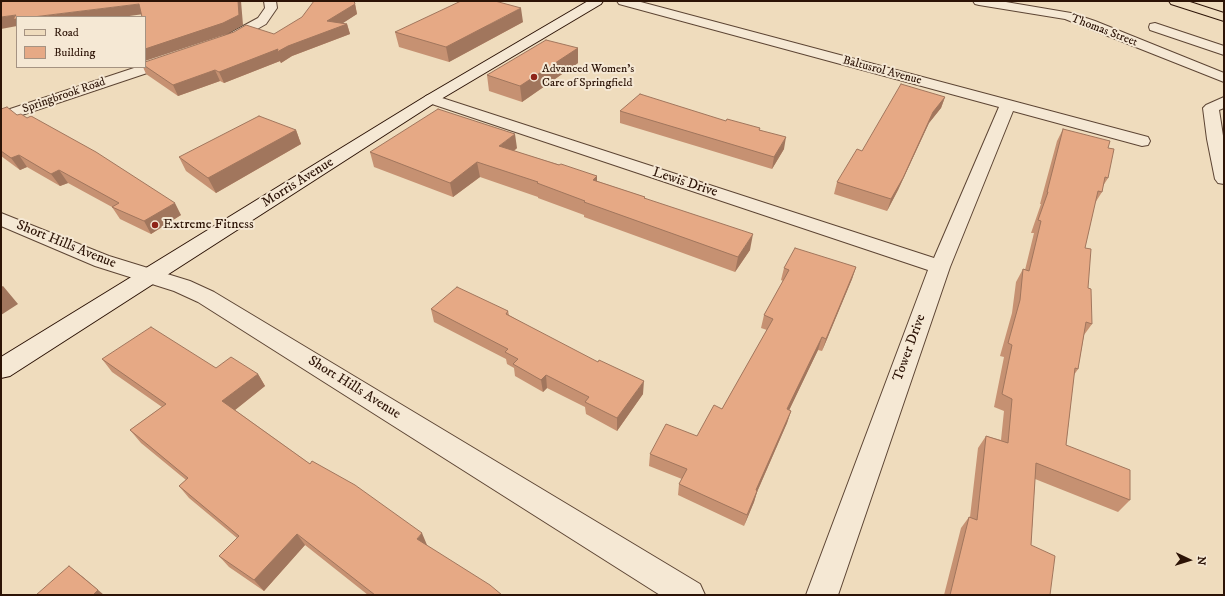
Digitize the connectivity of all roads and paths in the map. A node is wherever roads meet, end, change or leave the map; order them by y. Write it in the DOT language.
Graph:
graph roads {
  1 [pos="270,1"];
  2 [pos="597,1"];
  3 [pos="623,1"];
  4 [pos="979,1"];
  5 [pos="1175,1"];
  6 [pos="1224,17"];
  7 [pos="1155,27"];
  8 [pos="212,46"];
  9 [pos="1224,51"];
  10 [pos="182,56"];
  11 [pos="1224,78"];
  12 [pos="431,99"];
  13 [pos="1224,102"];
  14 [pos="1008,106"];
  15 [pos="1,117"];
  16 [pos="1219,125"];
  17 [pos="1142,141"];
  18 [pos="1224,179"];
  19 [pos="1,219"];
  20 [pos="940,267"];
  21 [pos="150,276"];
  22 [pos="1,368"];
  23 [pos="689,595"];
  24 [pos="822,595"];
  1 -- 8 [label="street"];
  2 -- 12 [label="street, Morris Avenue"];
  3 -- 14 [label="street, Baltusrol Avenue"];
  4 -- 11 [label="street, Thomas Street"];
  5 -- 6 [label="main road"];
  7 -- 9 [label="street"];
  10 -- 15 [label="street, Springbrook Road"];
  12 -- 20 [label="street, Lewis Drive"];
  12 -- 21 [label="street, Morris Avenue"];
  13 -- 16 [label="street"];
  14 -- 17 [label="street, Baltusrol Avenue"];
  14 -- 20 [label="street, Tower Drive"];
  16 -- 18 [label="street"];
  19 -- 21 [label="street, Short Hills Avenue"];
  20 -- 24 [label="street, Tower Drive"];
  21 -- 22 [label="street, Morris Avenue"];
  21 -- 23 [label="street, Short Hills Avenue"];
}
